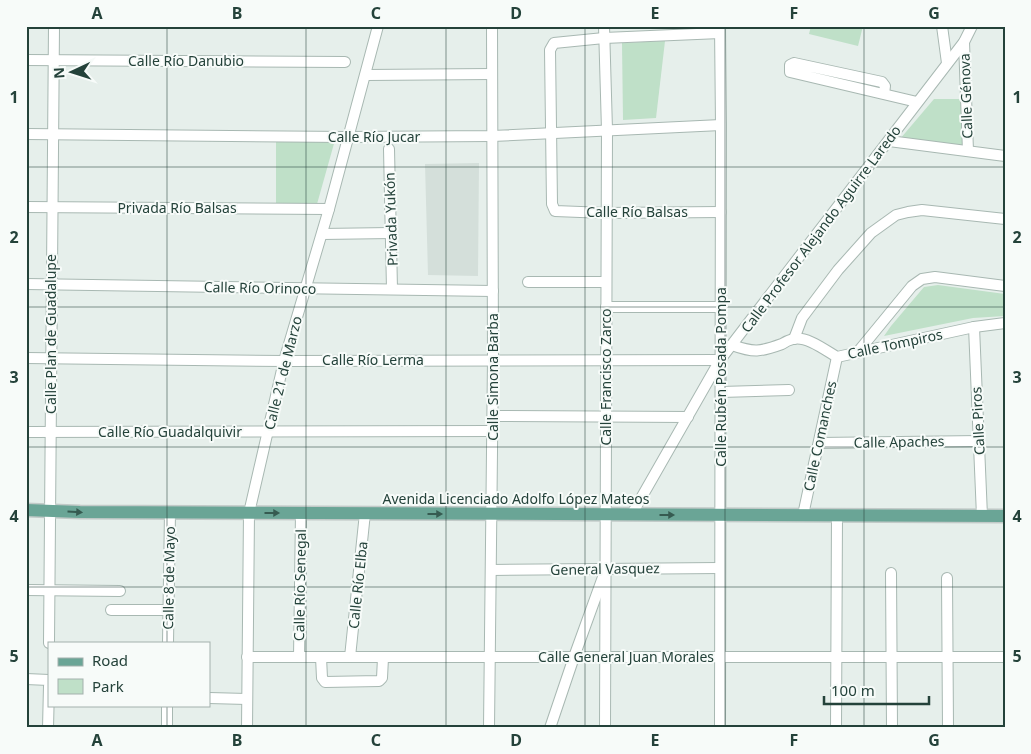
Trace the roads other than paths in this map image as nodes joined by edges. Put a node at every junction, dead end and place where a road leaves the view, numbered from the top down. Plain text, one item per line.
1 (54, 26) edge
2 (378, 26) edge
3 (492, 26) edge
4 (604, 26) edge
5 (942, 26) edge
6 (972, 26) edge
7 (720, 30) edge
8 (604, 38) junction
9 (964, 42) junction
10 (26, 60) edge
11 (54, 60) junction
12 (345, 62) dead end
13 (947, 63) junction
14 (790, 72) dead end
15 (492, 74) junction
16 (366, 75) junction
17 (917, 102) junction
18 (721, 125) junction
19 (606, 130) junction
20 (551, 133) junction
21 (26, 134) edge
22 (53, 135) junction
23 (492, 136) junction
24 (347, 137) junction
25 (889, 141) junction
26 (389, 149) dead end
27 (968, 151) junction
28 (1005, 156) edge
29 (26, 208) edge
30 (52, 208) junction
31 (329, 209) junction
32 (721, 212) junction
33 (606, 213) junction
34 (1005, 219) edge
35 (392, 233) junction
36 (322, 234) junction
37 (528, 282) dead end
38 (606, 282) junction
39 (26, 284) edge
40 (52, 285) junction
41 (1005, 286) edge
42 (306, 288) junction
43 (392, 289) junction
44 (493, 291) junction
45 (721, 307) junction
46 (606, 308) junction
47 (1005, 323) edge
48 (974, 327) junction
49 (794, 339) junction
50 (732, 345) junction
51 (857, 353) junction
52 (837, 357) junction
53 (26, 358) edge
54 (51, 359) junction
55 (493, 359) junction
56 (606, 360) junction
57 (720, 360) junction
58 (284, 361) junction
59 (789, 390) dead end
60 (721, 392) junction
61 (493, 416) junction
62 (606, 416) junction
63 (688, 417) junction
64 (493, 431) junction
65 (26, 432) edge
66 (50, 432) junction
67 (268, 432) junction
68 (980, 441) junction
69 (819, 443) junction
70 (26, 510) edge
71 (50, 510) junction
72 (170, 512) junction
73 (249, 513) junction
74 (301, 513) junction
75 (365, 513) junction
76 (491, 514) junction
77 (606, 514) junction
78 (632, 514) junction
79 (720, 515) junction
80 (803, 515) junction
81 (837, 515) junction
82 (982, 516) junction
83 (1005, 516) edge
84 (720, 568) junction
85 (606, 569) junction
86 (491, 570) junction
87 (891, 573) dead end
88 (947, 578) dead end
89 (26, 590) edge
90 (49, 591) junction
91 (120, 591) dead end
92 (111, 610) dead end
93 (168, 610) junction
94 (49, 642) edge
95 (168, 642) edge
96 (247, 657) junction
97 (299, 657) junction
98 (322, 657) junction
99 (350, 657) junction
100 (489, 657) junction
101 (574, 657) junction
102 (604, 657) junction
103 (721, 657) junction
104 (836, 657) junction
105 (892, 657) junction
106 (948, 657) junction
107 (1005, 657) edge
108 (383, 658) junction
109 (27, 680) edge
110 (48, 680) edge
111 (210, 698) edge
112 (247, 698) junction
113 (49, 706) edge
114 (167, 706) edge
115 (48, 728) edge
116 (167, 728) edge
117 (246, 728) edge
118 (489, 728) edge
119 (550, 728) edge
120 (605, 728) edge
121 (720, 728) edge
122 (836, 728) edge
123 (892, 728) edge
124 (948, 728) edge

1 - 11 street, Calle Plan de Guadalupe
2 - 16 street, Calle 21 de Marzo
3 - 15 street, Calle Simona Barba
4 - 8 street, Calle Francisco Zarco
5 - 13 street
6 - 9 street, Calle Profesor Alejando Aguirre Laredo
7 - 8 street
7 - 18 street, Calle Rubén Posada Pompa
8 - 19 street, Calle Francisco Zarco
8 - 20 street
9 - 13 street, Calle Profesor Alejando Aguirre Laredo
9 - 27 street, Calle Génova
10 - 11 street, Calle Río Danubio
11 - 12 street, Calle Río Danubio
11 - 22 street, Calle Plan de Guadalupe
13 - 17 street, Calle Profesor Alejando Aguirre Laredo
14 - 17 street
15 - 16 street
15 - 23 street, Calle Simona Barba
16 - 24 street, Calle 21 de Marzo
17 - 25 street, Calle Profesor Alejando Aguirre Laredo
18 - 19 street, Calle Río Jucar
18 - 32 street, Calle Rubén Posada Pompa
19 - 20 street, Calle Río Jucar
19 - 33 street, Calle Francisco Zarco
20 - 23 street, Calle Río Jucar
20 - 33 street, Calle Río Balsas
21 - 22 street, Calle Río Jucar
22 - 24 street, Calle Río Jucar
22 - 30 street, Calle Plan de Guadalupe
23 - 24 street, Calle Río Jucar
23 - 44 street, Calle Simona Barba
24 - 31 street, Calle 21 de Marzo
25 - 27 street
25 - 50 street, Calle Profesor Alejando Aguirre Laredo
26 - 35 street, Privada Yukón
27 - 28 street
29 - 30 street, Privada Río Balsas
30 - 31 street, Privada Río Balsas
30 - 40 street, Calle Plan de Guadalupe
31 - 36 street, Calle 21 de Marzo
32 - 33 street, Calle Río Balsas
32 - 45 street, Calle Rubén Posada Pompa
33 - 38 street, Calle Francisco Zarco
34 - 49 street
35 - 36 street
35 - 43 street, Privada Yukón
36 - 42 street, Calle 21 de Marzo
37 - 38 street
38 - 46 street, Calle Francisco Zarco
39 - 40 street, Calle Río Orinoco
40 - 42 street, Calle Río Orinoco
40 - 54 street, Calle Plan de Guadalupe
41 - 51 street
42 - 43 street, Calle Río Orinoco
42 - 58 street, Calle 21 de Marzo
43 - 44 street, Calle Río Orinoco
44 - 55 street, Calle Simona Barba
45 - 46 street
45 - 57 street, Calle Rubén Posada Pompa
46 - 56 street, Calle Francisco Zarco
47 - 48 street, Calle Tompiros
48 - 51 street, Calle Tompiros
48 - 68 street, Calle Piros
49 - 50 street
49 - 52 street, Calle Tompiros
50 - 57 street, Calle Profesor Alejando Aguirre Laredo
51 - 52 street, Calle Tompiros
52 - 69 street, Calle Comanches
53 - 54 street, Calle Río Lerma
54 - 58 street, Calle Río Lerma
54 - 66 street, Calle Plan de Guadalupe
55 - 56 street, Calle Río Lerma
55 - 58 street, Calle Río Lerma
55 - 61 street, Calle Simona Barba
56 - 57 street, Calle Río Lerma
56 - 62 street, Calle Francisco Zarco
57 - 60 street, Calle Rubén Posada Pompa
57 - 63 street, Calle Profesor Alejando Aguirre Laredo
58 - 67 street, Calle 21 de Marzo
59 - 60 street
60 - 79 street, Calle Rubén Posada Pompa
61 - 62 street
61 - 64 street, Calle Simona Barba
62 - 63 street
62 - 77 street, Calle Francisco Zarco
63 - 78 street, Calle Profesor Alejando Aguirre Laredo
64 - 67 street, Calle Río Guadalquivir
64 - 76 street, Calle Simona Barba
65 - 66 street, Calle Río Guadalquivir
66 - 67 street, Calle Río Guadalquivir
66 - 71 street, Calle Plan de Guadalupe
67 - 73 street, Calle 21 de Marzo
68 - 69 street, Calle Apaches
68 - 82 street, Calle Piros
69 - 80 street, Calle Comanches
70 - 71 main road, Avenida Licenciado Adolfo López Mateos
71 -> 72 main road, Avenida Licenciado Adolfo López Mateos
71 - 90 street, Calle Plan de Guadalupe
72 - 73 main road, Avenida Licenciado Adolfo López Mateos
72 - 93 street, Calle 8 de Mayo
73 -> 74 main road, Avenida Licenciado Adolfo López Mateos
73 - 96 street, Calle 21 de Marzo
74 - 75 main road, Avenida Licenciado Adolfo López Mateos
74 - 97 street, Calle Río Senegal
75 -> 76 main road, Avenida Licenciado Adolfo López Mateos
75 - 99 street, Calle Río Elba
76 - 77 main road, Avenida Licenciado Adolfo López Mateos
76 - 86 street, Calle Simona Barba
77 - 78 main road, Avenida Licenciado Adolfo López Mateos
77 - 85 street, Calle Francisco Zarco
78 -> 79 main road, Avenida Licenciado Adolfo López Mateos
79 - 80 main road, Avenida Licenciado Adolfo López Mateos
79 - 84 street, Calle Rubén Posada Pompa
80 - 81 main road, Avenida Licenciado Adolfo López Mateos
81 - 82 main road, Avenida Licenciado Adolfo López Mateos
81 - 104 street
82 - 83 main road, Avenida Licenciado Adolfo López Mateos
84 - 85 street, General Vasquez
84 - 103 street, Calle Rubén Posada Pompa
85 - 86 street, General Vasquez
85 - 101 street
85 - 102 street, Calle Francisco Zarco
86 - 100 street, Calle Simona Barba
87 - 105 street
88 - 106 street
89 - 90 street
90 - 91 street
90 - 94 street, Calle Plan de Guadalupe
92 - 93 street
93 - 95 street, Calle 8 de Mayo
96 - 97 street, Calle General Juan Morales
96 - 112 street, Calle 21 de Marzo
97 - 98 street, Calle General Juan Morales
98 - 99 street, Calle General Juan Morales
98 - 108 street
99 - 108 street, Calle General Juan Morales
100 - 101 street, Calle General Juan Morales
100 - 108 street, Calle General Juan Morales
100 - 118 street, Calle Simona Barba
101 - 102 street, Calle General Juan Morales
101 - 119 street
102 - 103 street, Calle General Juan Morales
102 - 120 street, Calle Francisco Zarco
103 - 104 street, Calle General Juan Morales
103 - 121 street, Calle Rubén Posada Pompa
104 - 105 street, Calle General Juan Morales
104 - 122 street
105 - 106 street, Calle General Juan Morales
105 - 123 street
106 - 107 street, Calle General Juan Morales
106 - 124 street
109 - 110 street
111 - 112 street
112 - 117 street, Calle 21 de Marzo
113 - 115 street
114 - 116 street

